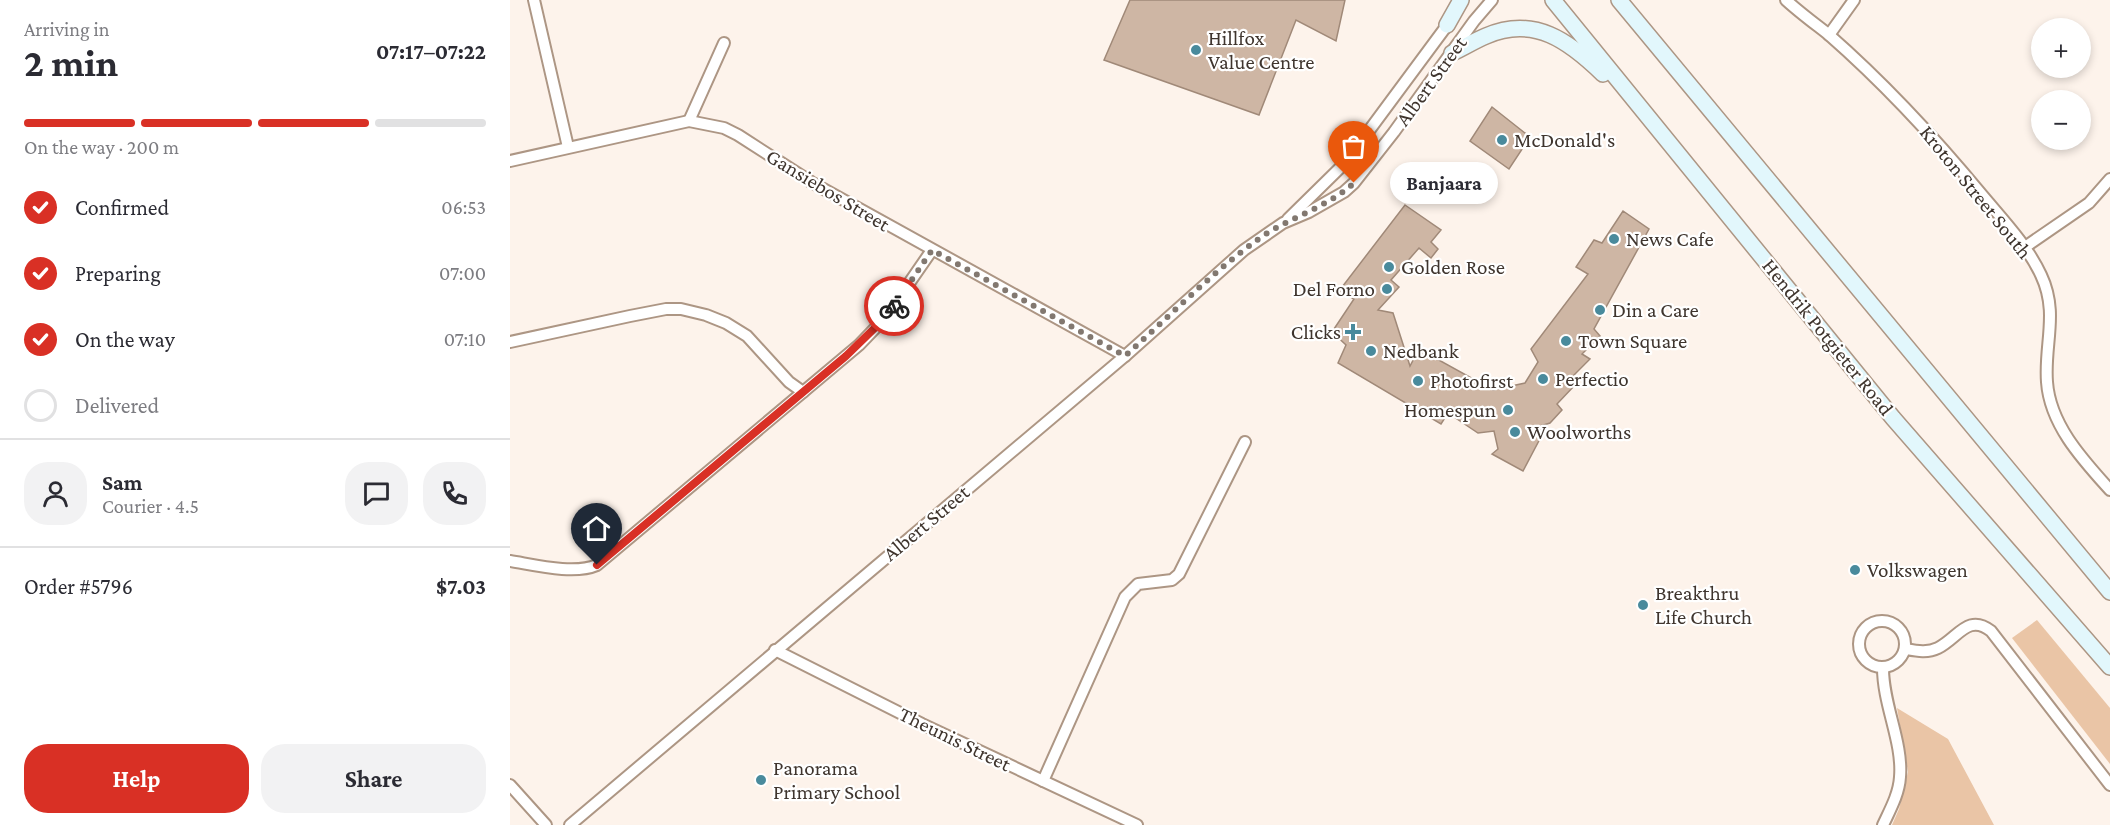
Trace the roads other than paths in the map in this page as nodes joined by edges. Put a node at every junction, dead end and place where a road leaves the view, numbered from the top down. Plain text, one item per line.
1 (534, 0) edge
2 (1461, 0) edge
3 (1467, 0) edge
4 (1492, 0) edge
5 (1553, 0) edge
6 (1619, 0) edge
7 (1786, 0) edge
8 (1854, 0) edge
9 (1447, 25) junction
10 (1829, 35) junction
11 (724, 43) dead end
12 (1452, 53) junction
13 (689, 121) junction
14 (1656, 127) junction
15 (568, 147) junction
16 (510, 161) edge
17 (2110, 179) edge
18 (1283, 223) junction
19 (2025, 247) junction
20 (932, 250) junction
21 (510, 342) edge
22 (1125, 356) junction
23 (803, 392) junction
24 (1245, 442) dead end
25 (2110, 490) edge
26 (510, 561) edge
27 (2110, 592) edge
28 (1905, 649) junction
29 (775, 650) junction
30 (2110, 667) edge
31 (1883, 668) junction
32 (1043, 781) junction
33 (510, 785) edge
34 (2110, 785) edge
35 (546, 825) edge
36 (570, 825) edge
37 (1137, 825) edge
38 (1883, 825) edge

1 - 15 street
2 - 9 main road
3 - 9 street, Albert Street
4 - 12 street, Albert Street
5 - 14 main road, Hendrik Potgieter Road
6 - 27 main road
7 - 10 street, Kroton Street South
8 - 10 street
9 - 18 street, Albert Street
10 - 19 street, Kroton Street South
11 - 13 street
12 - 14 main road
12 - 18 street, Albert Street
13 - 15 street, Gansiebos Street
13 - 20 street, Gansiebos Street
14 - 30 main road, Hendrik Potgieter Road
15 - 16 street, Gansiebos Street
17 - 19 street
18 - 22 street, Albert Street
19 - 25 street, Kroton Street South
20 - 22 street, Gansiebos Street
20 - 23 street
21 - 23 street
22 - 29 street, Albert Street
23 - 26 street
24 - 32 street
28 - 31 street
28 - 31 street
28 - 34 street
29 - 32 street, Theunis Street
29 - 36 street, Albert Street
31 - 38 street
32 - 37 street, Theunis Street
33 - 35 street

